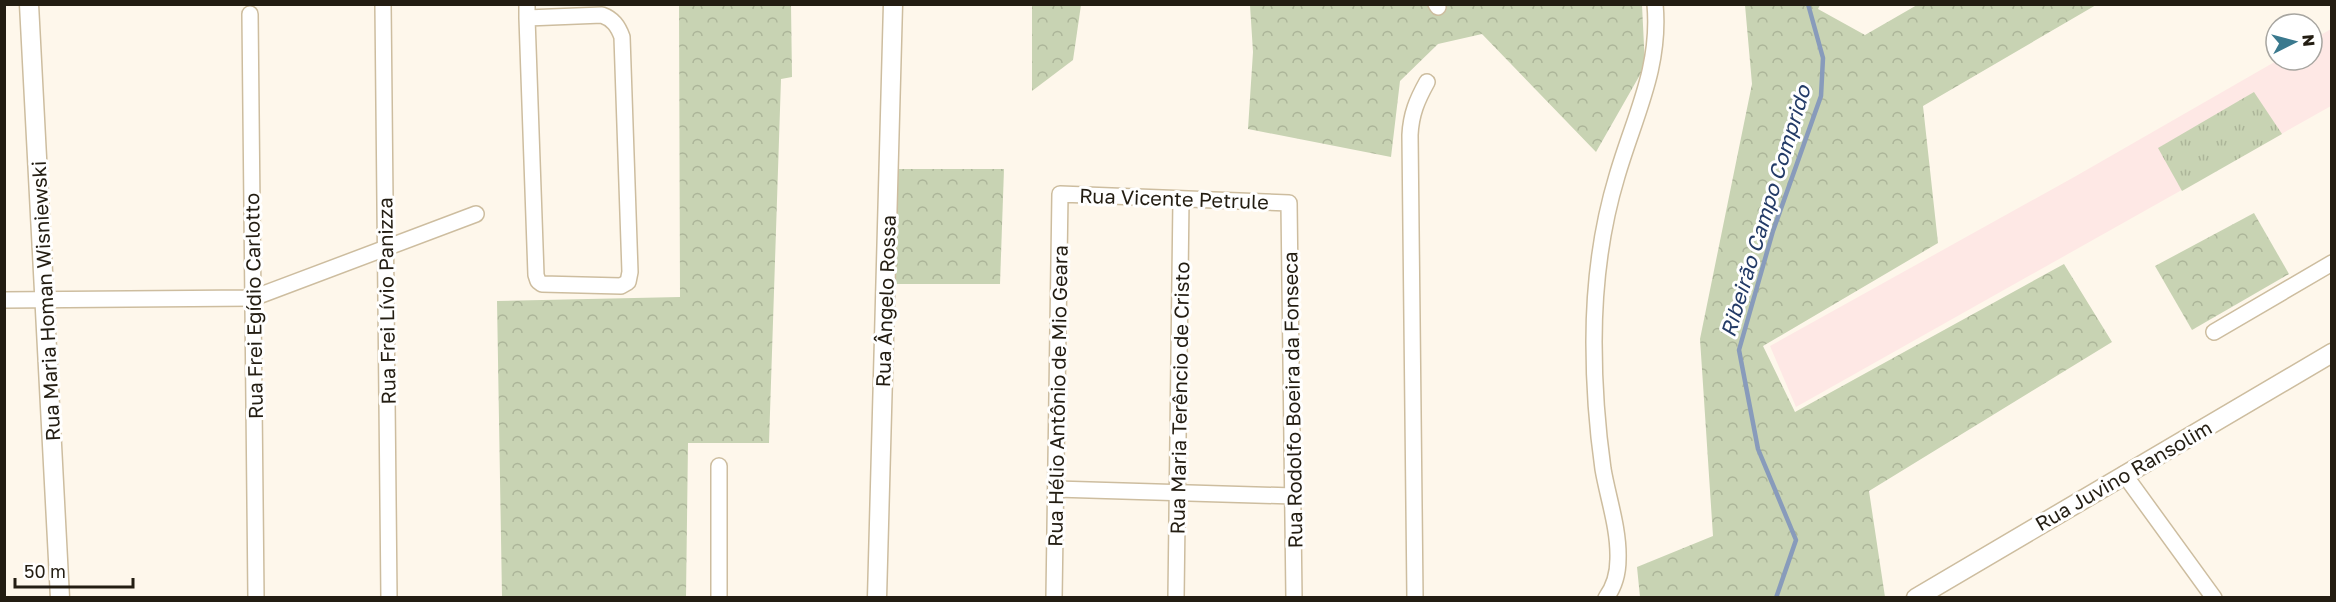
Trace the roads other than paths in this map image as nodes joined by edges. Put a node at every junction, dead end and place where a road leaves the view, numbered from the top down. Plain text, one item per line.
1 (29, 4) edge
2 (382, 4) edge
3 (893, 4) edge
4 (1655, 4) edge
5 (527, 11) edge
6 (250, 14) dead end
7 (1427, 82) dead end
8 (1060, 194) joint
9 (1181, 199) junction
10 (1289, 203) joint
11 (476, 214) dead end
12 (385, 248) junction
13 (2331, 263) edge
14 (253, 298) junction
15 (44, 299) junction
16 (4, 300) edge
17 (2214, 332) dead end
18 (2331, 353) edge
19 (719, 466) dead end
20 (2124, 474) junction
21 (1056, 489) junction
22 (1178, 492) junction
23 (1293, 496) junction
24 (60, 597) edge
25 (256, 597) edge
26 (389, 597) edge
27 (719, 597) edge
28 (877, 597) edge
29 (1054, 597) edge
30 (1176, 597) edge
31 (1294, 597) edge
32 (1415, 597) edge
33 (1606, 597) edge
34 (1916, 597) edge
35 (2214, 597) edge

1 - 15 street, Rua Maria Homan Wisniewski
2 - 12 street, Rua Frei Lívio Panizza
3 - 28 street, Rua Ângelo Rossa
4 - 33 street
5 - 5 street
6 - 14 street, Rua Frei Egídio Carlotto
7 - 32 street
8 - 9 street, Rua Vicente Petrule
8 - 21 street, Rua Hélio Antônio de Mio Geara
9 - 10 street, Rua Vicente Petrule
9 - 22 street, Rua Maria Terêncio de Cristo
10 - 23 street, Rua Rodolfo Boeira da Fonseca
11 - 12 street
12 - 14 street
12 - 26 street, Rua Frei Lívio Panizza
13 - 17 street
14 - 15 street
14 - 25 street, Rua Frei Egídio Carlotto
15 - 16 street
15 - 24 street, Rua Maria Homan Wisniewski
18 - 20 street, Rua Juvino Ransolim
19 - 27 street
20 - 34 street, Rua Juvino Ransolim
20 - 35 street
21 - 22 street
21 - 29 street, Rua Hélio Antônio de Mio Geara
22 - 23 street
22 - 30 street, Rua Maria Terêncio de Cristo
23 - 31 street, Rua Rodolfo Boeira da Fonseca

